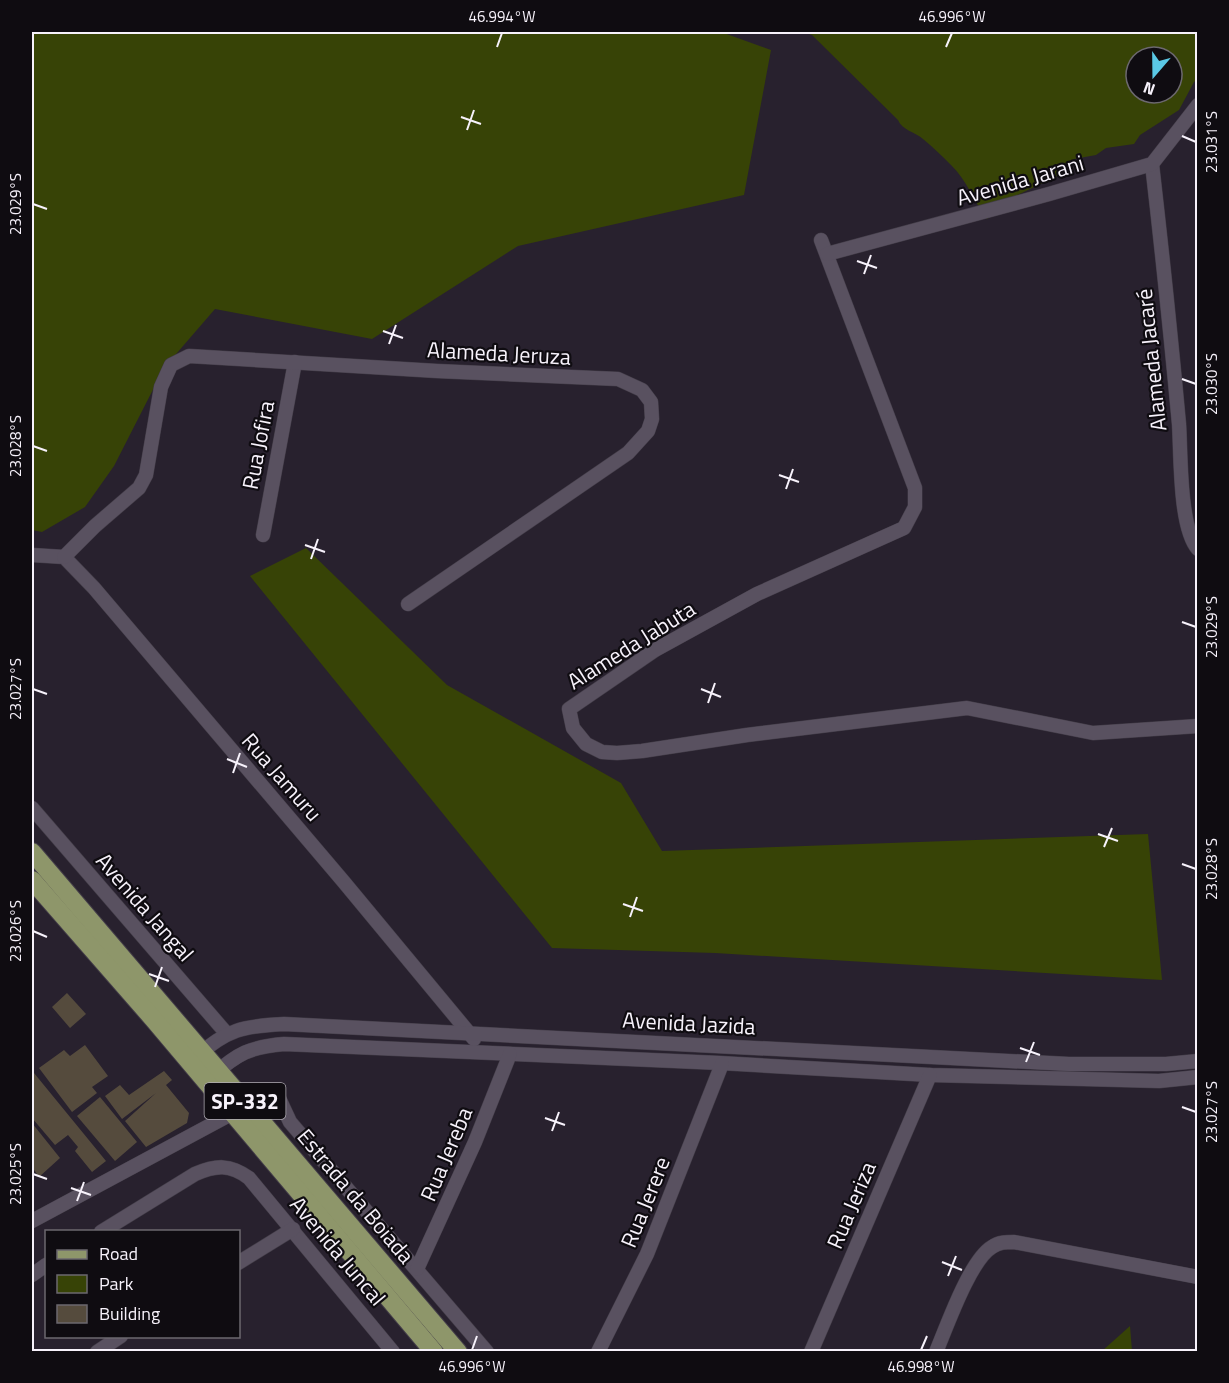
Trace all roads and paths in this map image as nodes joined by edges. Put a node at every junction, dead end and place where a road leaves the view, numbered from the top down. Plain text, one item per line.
1 (1197, 105) edge
2 (1152, 164) junction
3 (821, 240) dead end
4 (827, 254) junction
5 (295, 362) junction
6 (263, 535) dead end
7 (1196, 545) edge
8 (32, 555) edge
9 (64, 557) junction
10 (408, 604) dead end
11 (1197, 726) edge
12 (32, 808) edge
13 (32, 852) edge
14 (32, 880) edge
15 (227, 1034) junction
16 (470, 1035) junction
17 (724, 1045) junction
18 (483, 1054) junction
19 (510, 1054) junction
20 (196, 1056) junction
21 (933, 1056) junction
22 (1197, 1061) edge
23 (723, 1064) junction
24 (930, 1075) junction
25 (213, 1076) junction
26 (1197, 1077) edge
27 (277, 1094) dead end
28 (233, 1113) junction
29 (32, 1221) edge
30 (293, 1229) junction
31 (104, 1230) edge
32 (240, 1262) edge
33 (45, 1266) edge
34 (417, 1269) junction
35 (32, 1275) edge
36 (1197, 1277) edge
37 (118, 1338) edge
38 (97, 1352) edge
39 (393, 1352) edge
40 (434, 1352) edge
41 (458, 1352) edge
42 (487, 1352) edge
43 (598, 1352) edge
44 (811, 1352) edge
45 (936, 1352) edge

1 - 2 street
2 - 4 street, Avenida Jarani
2 - 7 street, Alameda Jacaré
3 - 4 street, Alameda Jabuta
4 - 11 street, Alameda Jabuta
5 - 6 street, Rua Jofira
5 - 9 street, Alameda Jeruza
5 - 10 street, Alameda Jeruza
8 - 9 street
9 - 16 street, Rua Jamuru
12 - 15 street, Avenida Jangal
13 - 20 main road, Estrada da Boiada / SP-332
14 - 20 main road, Estrada da Boiada / SP-332
15 - 16 street, Avenida Jazida
15 - 20 street, Avenida Jazida
16 - 17 street, Avenida Jazida
16 - 18 street, Rua Jamuru
17 - 21 street, Avenida Jazida
17 - 23 street, Rua Jerere
18 - 19 street, Avenida Jazida
18 - 25 street, Avenida Jazida
19 - 23 street, Avenida Jazida
19 - 34 street, Rua Jereba
20 - 25 main road, Estrada da Boiada / SP-332
21 - 22 street, Avenida Jazida
21 - 24 street, Rua Jeriza
23 - 24 street, Avenida Jazida
23 - 43 street, Rua Jerere
24 - 26 street, Avenida Jazida
24 - 44 street, Rua Jeriza
25 - 28 main road, Estrada da Boiada / SP-332
25 - 41 main road, Estrada da Boiada / SP-332
27 - 34 street
28 - 29 street
28 - 40 main road, Estrada da Boiada / SP-332
30 - 31 street, Avenida Juncal
30 - 32 street
30 - 39 street, Avenida Juncal
33 - 35 street
34 - 42 street
36 - 45 street
37 - 38 street

